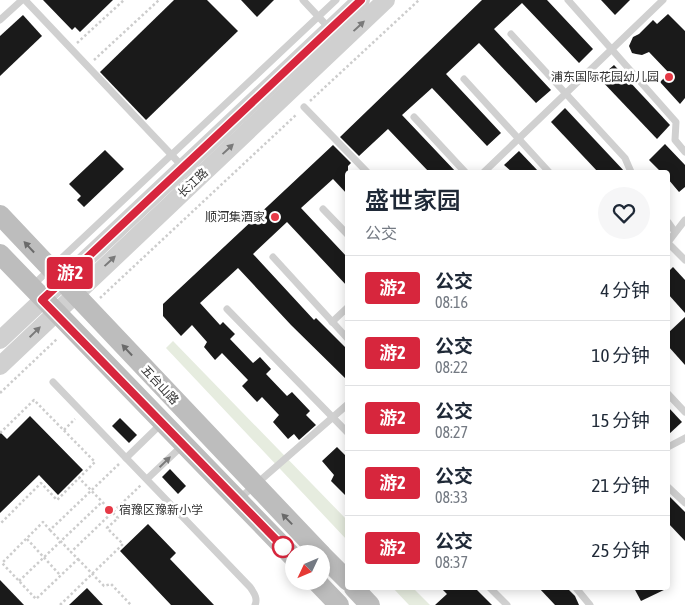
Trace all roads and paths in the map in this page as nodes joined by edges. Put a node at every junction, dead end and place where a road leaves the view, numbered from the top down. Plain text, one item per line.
1 (23, 0) edge
2 (124, 0) edge
3 (159, 0) edge
4 (303, 0) edge
5 (336, 0) edge
6 (361, 0) edge
7 (386, 0) edge
8 (419, 0) edge
9 (568, 0) edge
10 (663, 0) edge
11 (0, 20) edge
12 (330, 29) junction
13 (511, 34) dead end
14 (71, 49) junction
15 (612, 50) junction
16 (88, 66) junction
17 (464, 79) dead end
18 (566, 94) junction
19 (304, 107) junction
20 (414, 117) dead end
21 (519, 139) junction
22 (685, 152) edge
23 (177, 161) junction
24 (365, 170) edge
25 (463, 170) edge
26 (486, 170) edge
27 (547, 170) edge
28 (631, 170) edge
29 (323, 210) dead end
30 (0, 215) edge
31 (685, 220) edge
32 (670, 224) edge
33 (345, 232) edge
34 (676, 232) junction
35 (670, 240) edge
36 (670, 244) edge
37 (0, 254) edge
38 (273, 257) dead end
39 (685, 260) edge
40 (69, 288) junction
41 (49, 307) junction
42 (227, 309) dead end
43 (345, 310) edge
44 (332, 322) junction
45 (345, 336) edge
46 (0, 340) edge
47 (0, 366) edge
48 (53, 382) dead end
49 (0, 393) edge
50 (670, 396) edge
51 (345, 406) edge
52 (82, 412) junction
53 (685, 412) edge
54 (332, 417) junction
55 (162, 422) junction
56 (64, 430) junction
57 (345, 430) edge
58 (0, 433) edge
59 (685, 438) edge
60 (183, 444) junction
61 (670, 446) edge
62 (126, 458) junction
63 (79, 478) junction
64 (147, 480) junction
65 (254, 484) junction
66 (670, 489) edge
67 (91, 490) junction
68 (237, 500) junction
69 (102, 502) junction
70 (685, 503) edge
71 (112, 512) junction
72 (0, 524) edge
73 (50, 530) junction
74 (26, 540) junction
75 (61, 541) junction
76 (312, 545) edge
77 (285, 549) edge
78 (71, 552) junction
79 (44, 558) junction
80 (78, 559) junction
81 (1, 562) edge
82 (330, 563) edge
83 (92, 574) junction
84 (60, 575) junction
85 (345, 578) edge
86 (19, 581) junction
87 (325, 590) edge
88 (356, 590) edge
89 (492, 590) edge
90 (578, 590) edge
91 (60, 605) edge
92 (131, 605) edge
93 (255, 605) edge
94 (339, 605) edge
95 (370, 605) edge
96 (506, 605) edge
97 (590, 605) edge

1 - 11 lane
1 - 14 lane
2 - 14 path
3 - 16 path
4 - 12 lane
5 - 12 lane
6 - 12 street, 长江路
12 -> 7 street, 长江路
8 - 19 path
9 - 15 lane
10 - 15 lane
12 - 23 street, 长江路
40 -> 12 street, 长江路
13 - 18 lane
14 - 16 lane
15 - 18 lane
15 - 22 lane
16 - 23 lane
17 - 21 lane
18 - 21 lane
18 - 28 lane
19 - 24 lane
19 - 40 path
20 - 25 lane
21 - 26 lane
21 - 27 lane
23 - 40 street, 长江路
29 - 33 lane
40 -> 30 main road, 五台山路
31 - 34 lane
32 - 34 lane
34 - 35 lane
36 - 39 lane
37 - 41 main road, 五台山路
38 - 44 lane
40 - 41 street, 长江路
65 -> 40 main road, 五台山路
41 - 46 street, 长江路
47 -> 41 street, 长江路
41 - 49 path
41 - 55 main road, 五台山路
42 - 54 lane
43 - 44 lane
44 - 45 lane
48 - 52 lane
50 - 53 lane
51 - 54 lane
52 - 56 path
52 - 62 lane
54 - 57 lane
54 - 65 lane
55 - 60 main road, 五台山路
55 - 62 lane
56 - 58 path
56 - 63 path
59 - 61 lane
64 -> 60 lane
60 - 68 main road, 五台山路
62 - 64 lane
62 - 67 path
63 - 67 path
63 - 72 path
64 - 71 path
64 - 93 lane
65 - 68 lane
76 -> 65 main road, 五台山路
66 - 70 lane
67 - 69 path
67 - 73 path
68 - 77 main road, 五台山路
69 - 71 path
69 - 75 path
71 - 78 path
71 - 83 path
73 - 74 path
73 - 75 path
74 - 79 path
74 - 81 path
75 - 78 path
75 - 79 path
78 - 80 path
79 - 84 path
79 - 86 path
80 - 83 path
80 - 84 path
81 - 86 path
82 - 85 main road, 五台山路
83 - 91 path
83 - 92 path
84 - 86 path
87 - 94 main road
88 - 95 main road
89 - 96 lane
90 - 97 lane

